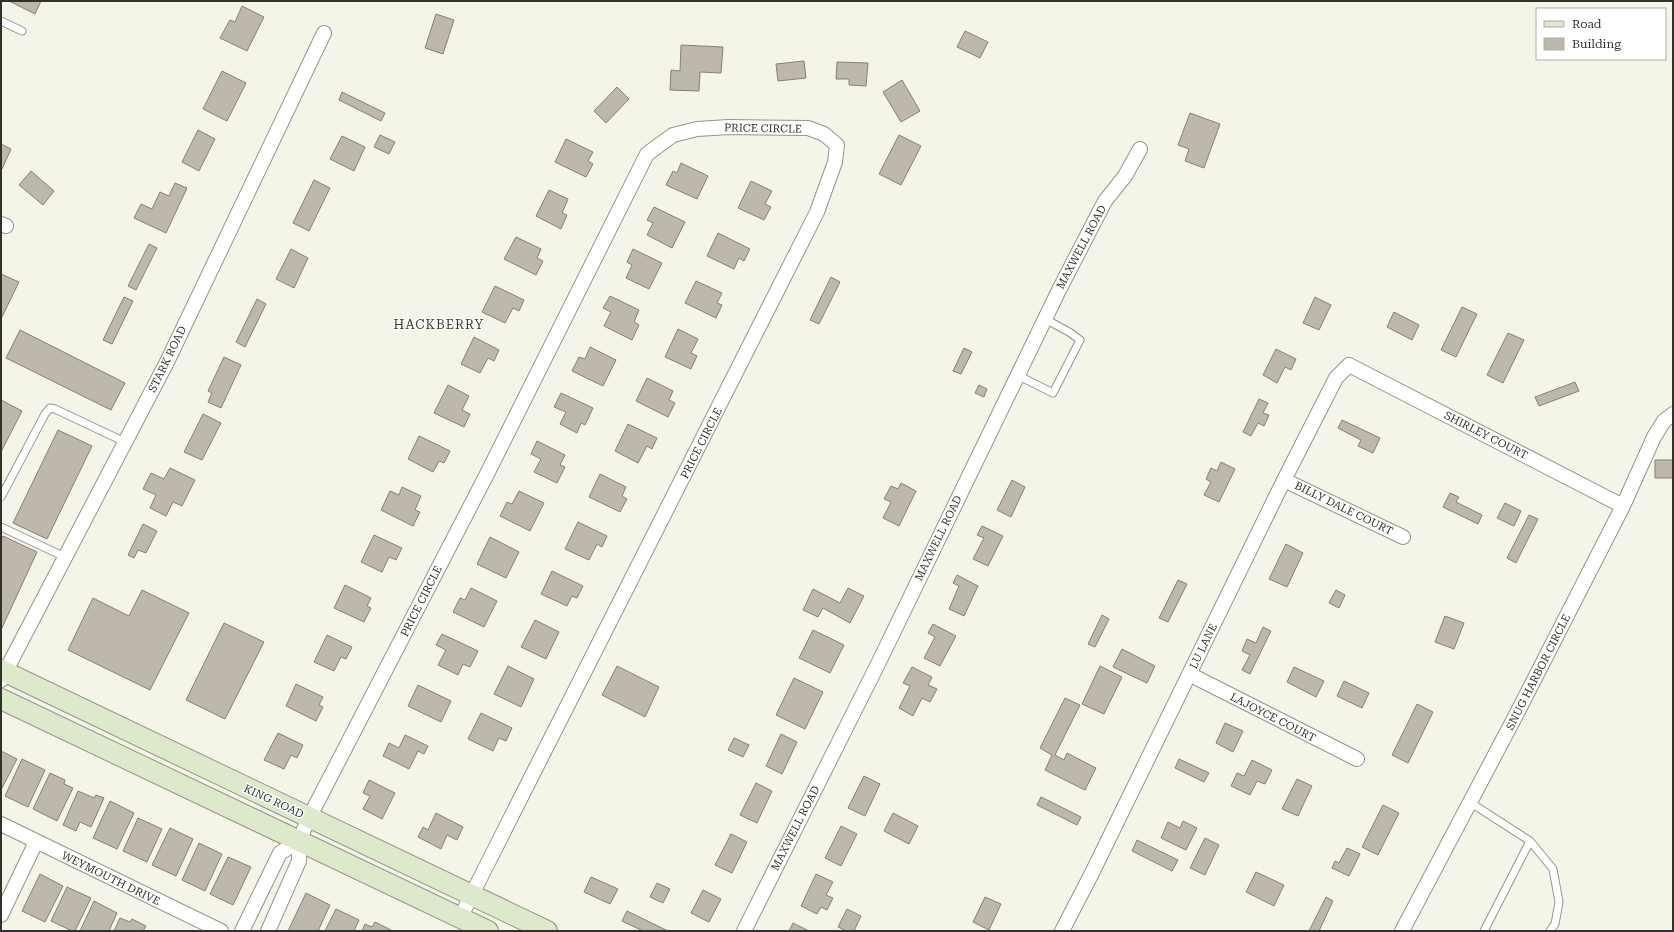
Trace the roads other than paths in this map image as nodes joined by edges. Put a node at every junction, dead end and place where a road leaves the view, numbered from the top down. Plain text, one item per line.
1 (1, 21) edge
2 (22, 31) dead end
3 (324, 33) dead end
4 (1140, 149) dead end
5 (1045, 319) junction
6 (1349, 365) joint
7 (1017, 375) junction
8 (1673, 414) edge
9 (125, 442) junction
10 (1284, 480) junction
11 (1, 497) edge
12 (1623, 506) junction
13 (1, 527) edge
14 (1403, 537) dead end
15 (65, 558) junction
16 (2, 674) edge
17 (1189, 674) junction
18 (1, 699) edge
19 (1357, 759) dead end
20 (217, 774) junction
21 (204, 796) junction
22 (1471, 803) junction
23 (309, 818) junction
24 (1, 824) edge
25 (1530, 840) junction
26 (299, 841) junction
27 (36, 842) junction
28 (470, 895) junction
29 (1, 915) edge
30 (460, 918) junction
31 (221, 931) edge
32 (242, 931) edge
33 (268, 931) edge
34 (488, 931) edge
35 (547, 931) edge
36 (744, 931) edge
37 (1062, 931) edge
38 (1402, 931) edge
39 (1484, 931) edge
40 (1550, 931) edge

1 - 2 lane
3 - 9 street, STARK ROAD
4 - 5 street, MAXWELL ROAD
5 - 7 street, MAXWELL ROAD
5 - 7 lane
6 - 10 street, LU LANE
6 - 12 street, SHIRLEY COURT
7 - 36 street, MAXWELL ROAD
8 - 12 street, SNUG HARBOR CIRCLE
9 - 11 lane
9 - 15 street, STARK ROAD
10 - 14 street, BILLY DALE COURT
10 - 17 street, LU LANE
12 - 22 street, SNUG HARBOR CIRCLE
13 - 15 lane
15 - 16 street, STARK ROAD
16 - 20 street, KING ROAD
17 - 19 street, LAJOYCE COURT
17 - 37 street, LU LANE
18 - 21 street
20 - 21 street
20 - 23 street, KING ROAD
21 - 26 street
22 - 25 lane
22 - 38 street, SNUG HARBOR CIRCLE
23 - 26 street
23 - 28 street, KING ROAD
23 - 28 street, PRICE CIRCLE
24 - 27 street, WEYMOUTH DRIVE
25 - 39 lane
25 - 40 lane
26 - 30 street
26 - 32 street
26 - 33 street
27 - 29 street
27 - 31 street, WEYMOUTH DRIVE
28 - 30 street, PRICE CIRCLE
28 - 35 street, KING ROAD
30 - 34 street

